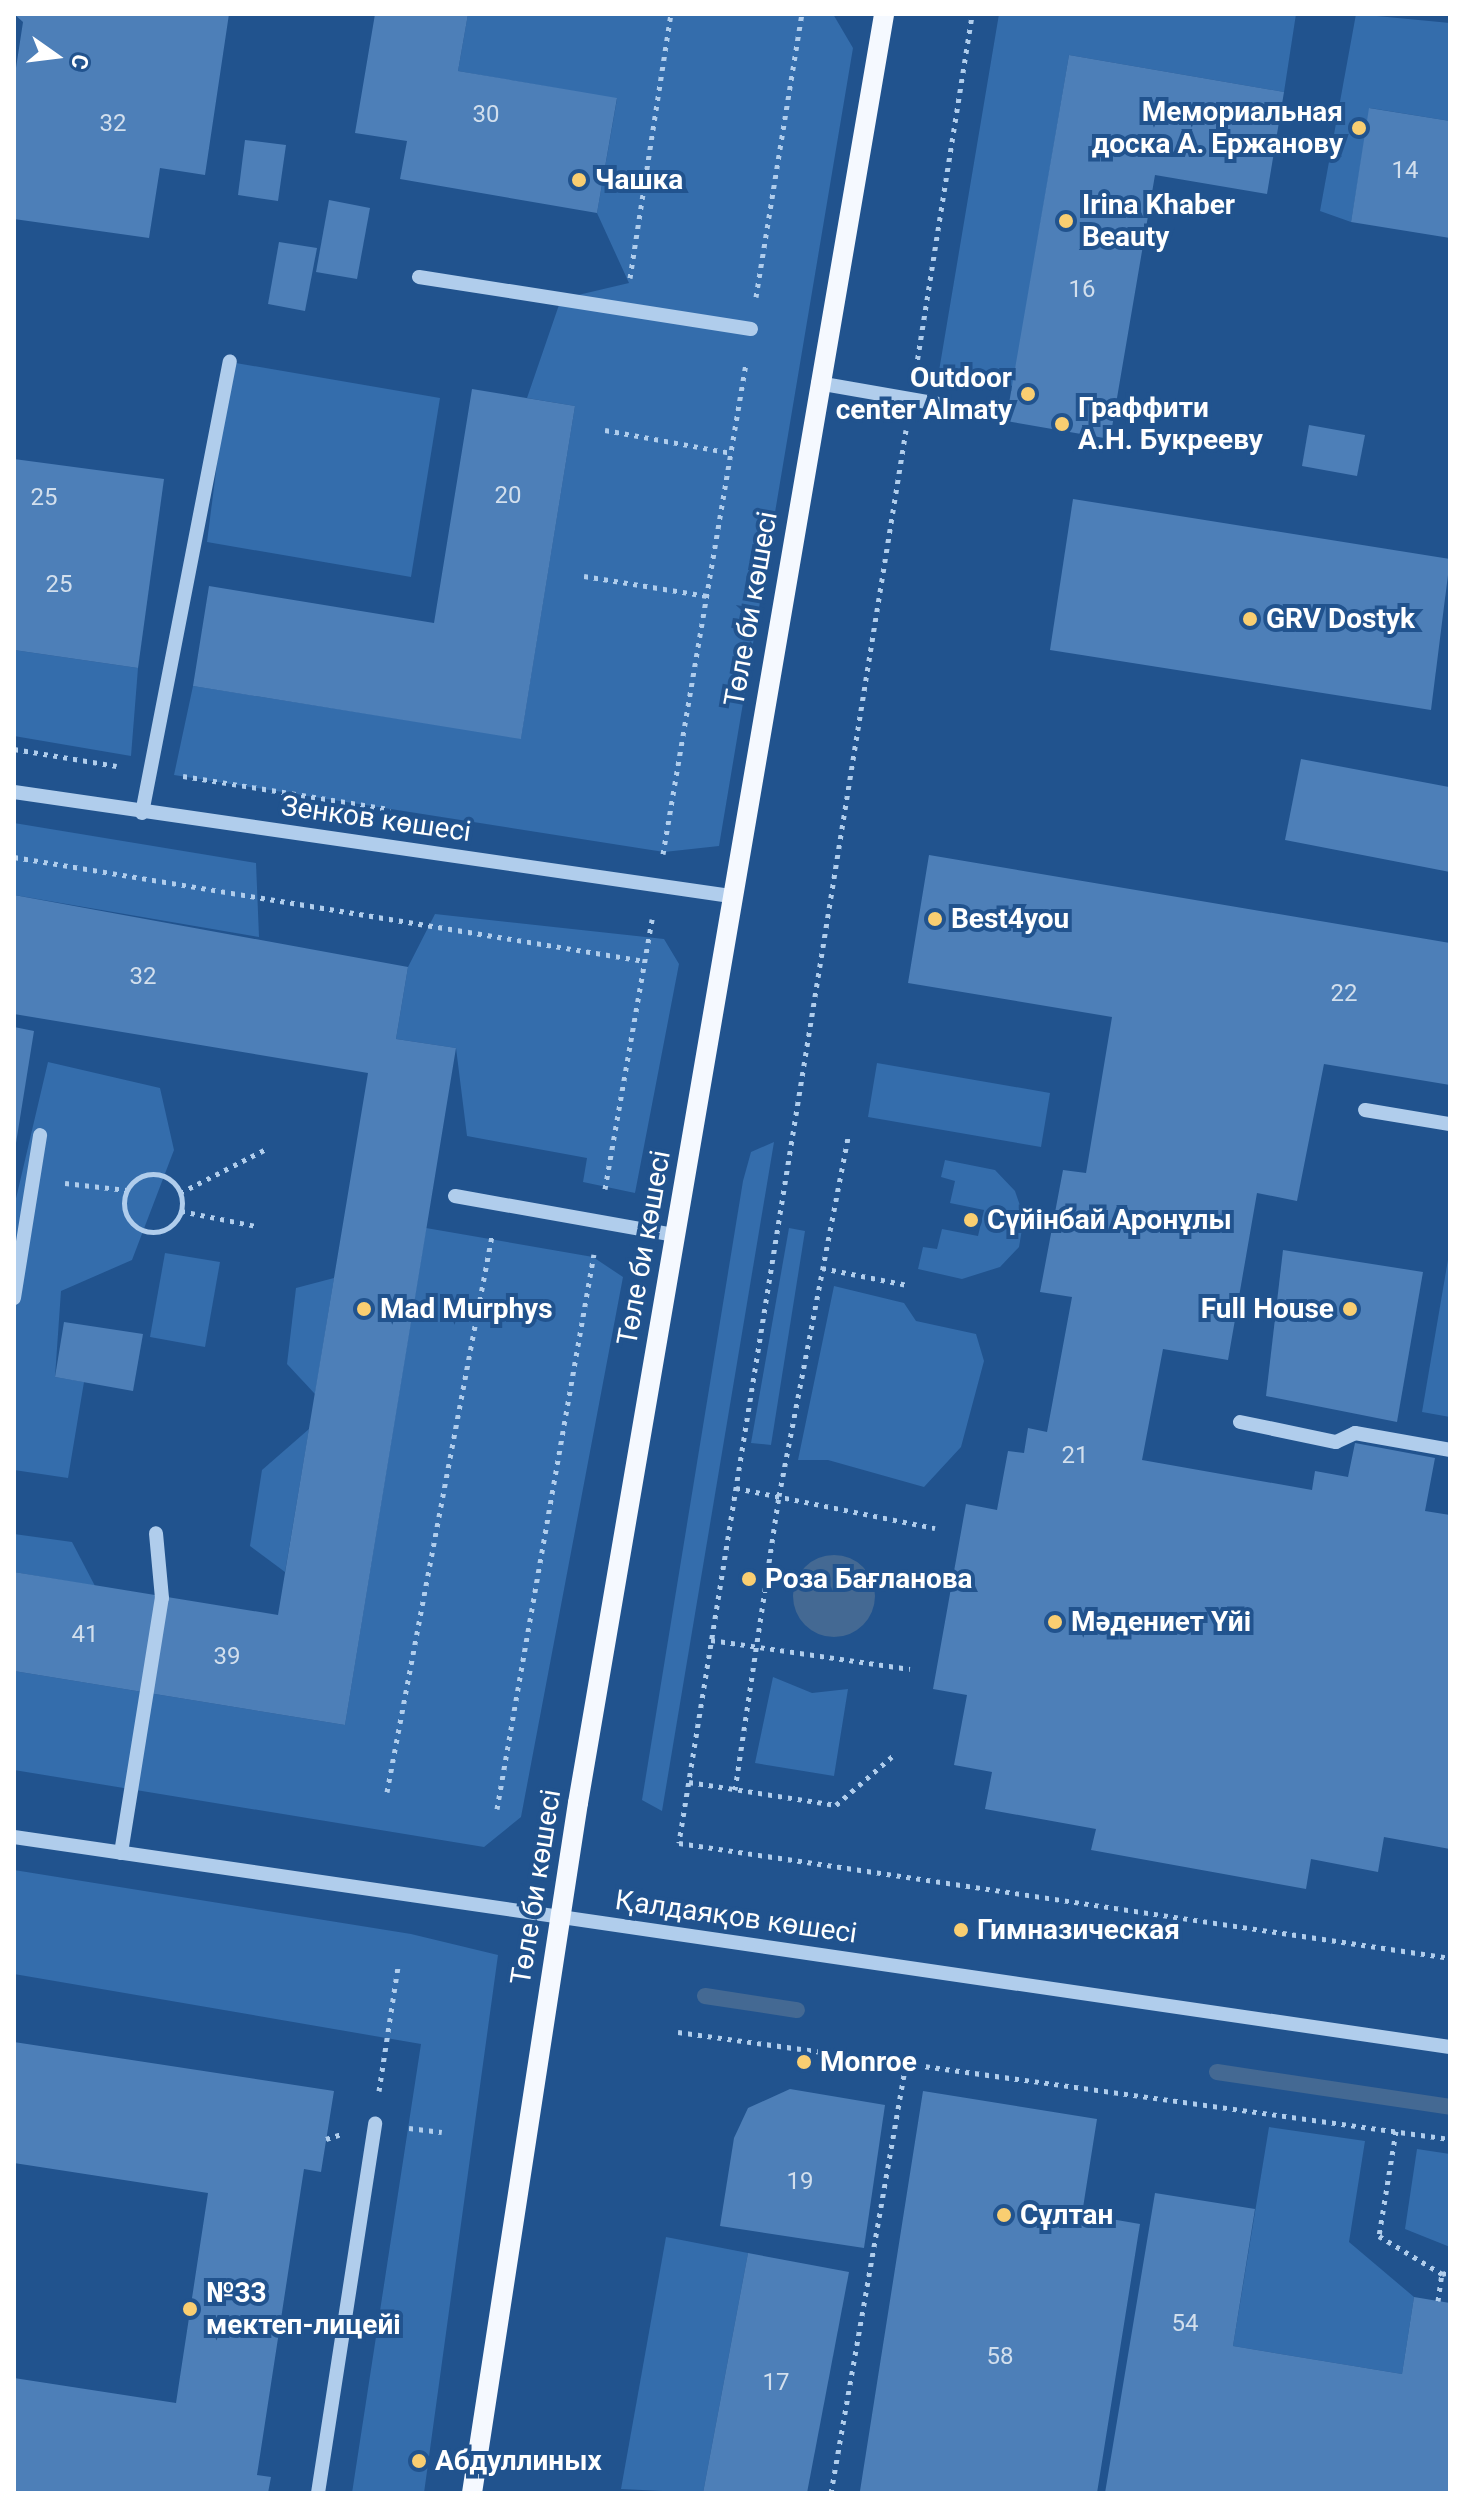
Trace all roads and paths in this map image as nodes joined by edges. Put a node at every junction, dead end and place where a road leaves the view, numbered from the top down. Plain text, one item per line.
1 (671, 14) edge
2 (802, 14) edge
3 (884, 14) edge
4 (972, 14) edge
5 (419, 277) dead end
6 (626, 309) junction
7 (751, 329) junction
8 (230, 362) dead end
9 (818, 383) junction
10 (911, 400) junction
11 (944, 405) dead end
12 (605, 430) dead end
13 (731, 453) junction
14 (584, 576) dead end
15 (707, 596) junction
16 (14, 749) edge
17 (149, 771) junction
18 (14, 792) edge
19 (395, 810) dead end
20 (142, 813) junction
21 (648, 850) dead end
22 (664, 852) junction
23 (14, 857) edge
24 (658, 886) junction
25 (730, 896) junction
26 (644, 961) junction
27 (1365, 1110) dead end
28 (1450, 1124) edge
29 (40, 1135) dead end
30 (848, 1138) dead end
31 (268, 1148) dead end
32 (35, 1179) junction
33 (127, 1190) junction
34 (180, 1193) junction
35 (455, 1196) dead end
36 (499, 1203) junction
37 (181, 1211) junction
38 (600, 1220) junction
39 (256, 1226) dead end
40 (674, 1235) junction
41 (822, 1268) junction
42 (907, 1285) dead end
43 (14, 1298) edge
44 (1240, 1422) dead end
45 (1450, 1450) edge
46 (736, 1488) junction
47 (779, 1496) junction
48 (935, 1528) dead end
49 (156, 1533) dead end
50 (711, 1640) junction
51 (757, 1647) junction
52 (910, 1669) dead end
53 (894, 1755) dead end
54 (689, 1782) junction
55 (735, 1790) junction
56 (387, 1792) dead end
57 (497, 1809) dead end
58 (14, 1837) edge
59 (121, 1853) junction
60 (559, 1918) junction
61 (1450, 1958) edge
62 (398, 1967) dead end
63 (678, 2032) dead end
64 (1450, 2047) edge
65 (906, 2064) junction
66 (375, 2123) joint
67 (1396, 2131) junction
68 (1450, 2139) edge
69 (1450, 2272) edge
70 (1442, 2274) junction
71 (1438, 2301) dead end
72 (318, 2493) edge
73 (472, 2493) edge
74 (831, 2493) edge

1 - 6 path
2 - 7 path
3 - 9 main road, Төле би көшесі
4 - 10 path
5 - 6 street
6 - 7 street
7 - 13 path
8 - 17 street
9 - 10 street
9 - 25 main road, Төле би көшесі
10 - 11 street
10 - 46 path
12 - 13 path
13 - 15 path
14 - 15 path
15 - 22 path
16 - 17 path
17 - 19 path
17 - 20 street
18 - 20 street, Зенков көшесі
20 - 24 street, Зенков көшесі
21 - 22 path
22 - 24 path
23 - 26 path
24 - 25 street, Зенков көшесі
24 - 26 path
25 - 40 main road, Төле би көшесі
26 - 38 path
27 - 28 street
29 - 32 street
30 - 41 path
31 - 34 path
32 - 33 path
32 - 43 street
33 - 34 path
33 - 37 path
34 - 37 path
35 - 36 street
36 - 38 street
36 - 56 path
37 - 39 path
38 - 40 street
38 - 57 path
40 - 60 main road, Төле би көшесі
41 - 42 path
41 - 47 path
44 - 45 street
46 - 47 path
46 - 50 path
47 - 48 path
47 - 51 path
49 - 59 street
50 - 51 path
50 - 54 path
51 - 52 path
51 - 55 path
53 - 55 path
54 - 55 path
54 - 61 path
58 - 59 street, Қалдаяқов көшесі
59 - 60 street, Қалдаяқов көшесі
60 - 64 street, Қалдаяқов көшесі
60 - 73 main road, Төле би көшесі
62 - 66 path
63 - 65 path
65 - 67 path
65 - 74 path
66 - 72 street
67 - 68 path
67 - 70 path
69 - 70 path
70 - 71 path

